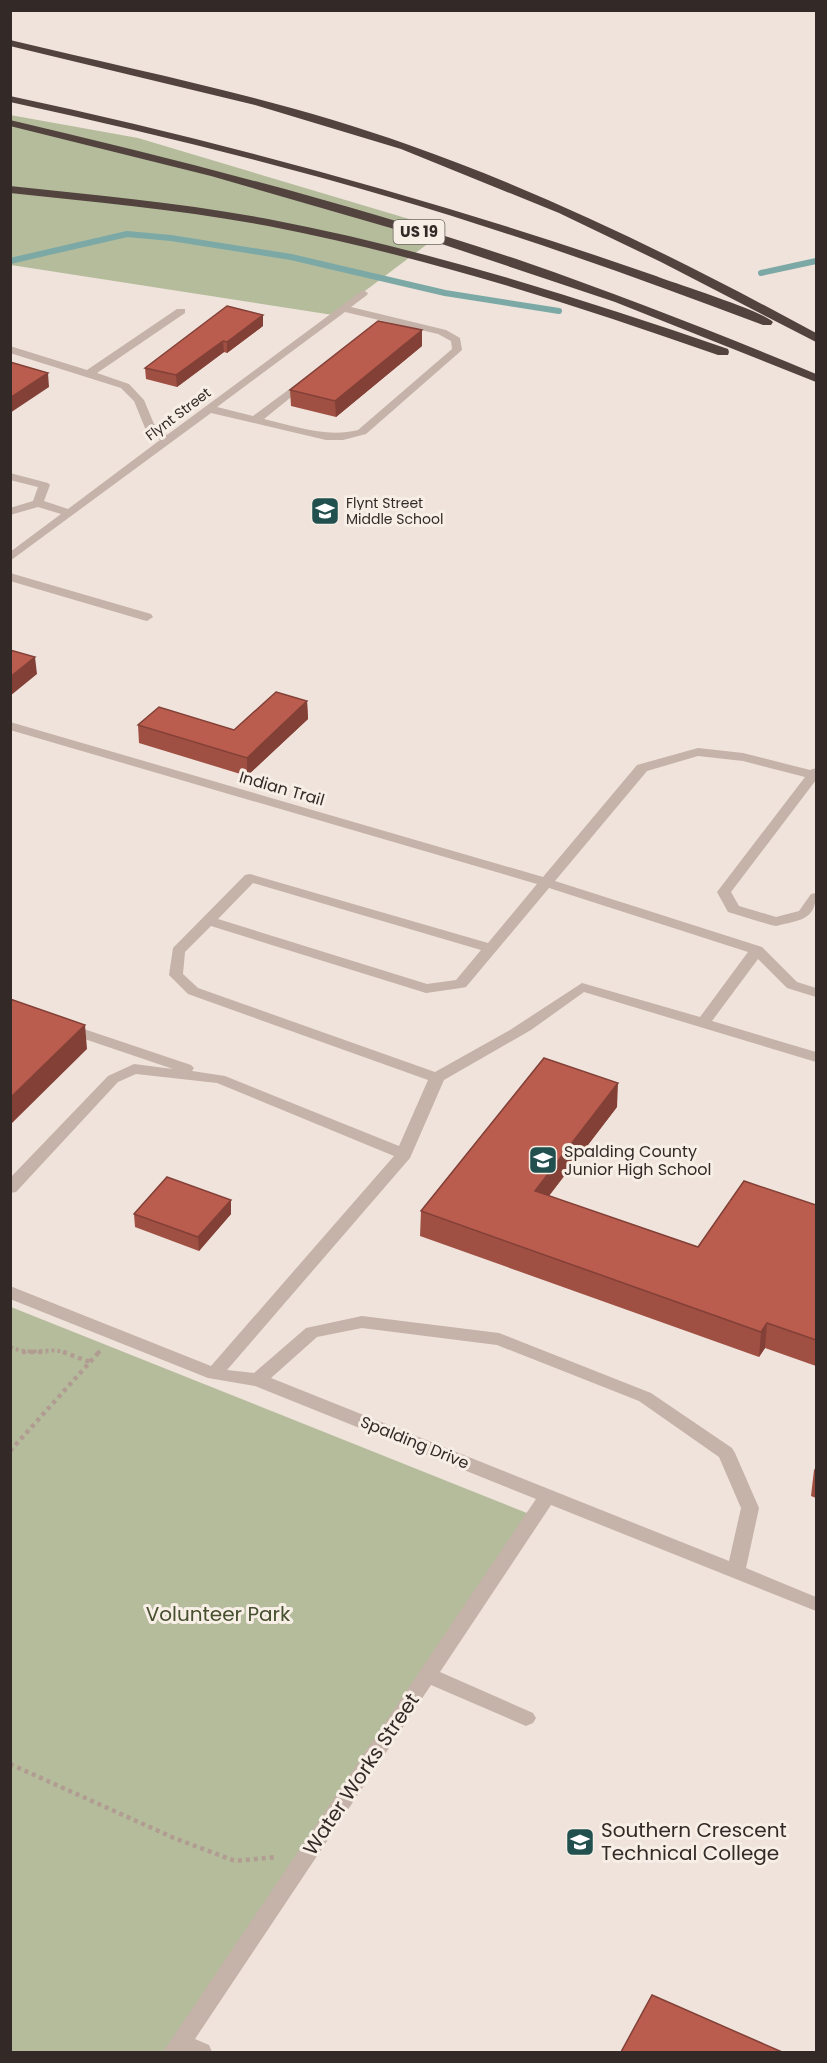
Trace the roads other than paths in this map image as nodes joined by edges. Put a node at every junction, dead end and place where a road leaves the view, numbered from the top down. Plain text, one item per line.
1 (10, 43) edge
2 (10, 99) edge
3 (10, 123) edge
4 (10, 189) edge
5 (363, 293) dead end
6 (343, 308) junction
7 (181, 311) dead end
8 (816, 340) edge
9 (10, 349) edge
10 (320, 369) edge
11 (90, 374) junction
12 (816, 378) edge
13 (816, 384) edge
14 (210, 409) junction
15 (255, 420) junction
16 (168, 440) junction
17 (10, 476) edge
18 (38, 503) junction
19 (10, 512) edge
20 (71, 513) junction
21 (10, 558) edge
22 (10, 577) edge
23 (147, 617) dead end
24 (10, 726) edge
25 (815, 773) edge
26 (545, 882) junction
27 (816, 897) edge
28 (208, 921) junction
29 (489, 948) junction
30 (757, 950) junction
31 (816, 993) edge
32 (52, 1023) edge
33 (703, 1023) junction
34 (816, 1057) edge
35 (437, 1078) junction
36 (220, 1079) junction
37 (404, 1154) junction
38 (10, 1188) edge
39 (10, 1292) edge
40 (214, 1374) junction
41 (258, 1380) junction
42 (548, 1495) junction
43 (736, 1571) junction
44 (816, 1604) edge
45 (428, 1675) junction
46 (526, 1718) dead end
47 (177, 2048) edge
48 (201, 2052) edge

1 - 8 highway
2 - 8 highway, US 19
3 - 12 highway, US 19
4 - 13 highway
5 - 6 street, Flynt Street
6 - 14 street, Flynt Street
6 - 15 street
7 - 11 street
9 - 11 street
10 - 15 street
11 - 16 street
14 - 15 street
14 - 16 street, Flynt Street
16 - 20 street, Flynt Street
17 - 18 street
18 - 19 street
18 - 20 street
20 - 21 street, Flynt Street
22 - 23 street
24 - 26 street, Indian Trail
25 - 26 street
25 - 27 street
26 - 29 street
26 - 30 street, Indian Trail
28 - 29 street
28 - 29 street
28 - 35 street
30 - 31 street
30 - 33 street
32 - 36 street
33 - 34 street
33 - 35 street
35 - 37 street
36 - 37 street
36 - 38 street
37 - 40 street
39 - 40 street, Spalding Drive
40 - 41 street, Spalding Drive
41 - 42 street, Spalding Drive
41 - 43 street
42 - 43 street, Spalding Drive
42 - 45 street, Water Works Street
43 - 44 street, Spalding Drive
45 - 46 street
45 - 47 street, Water Works Street
47 - 48 street

